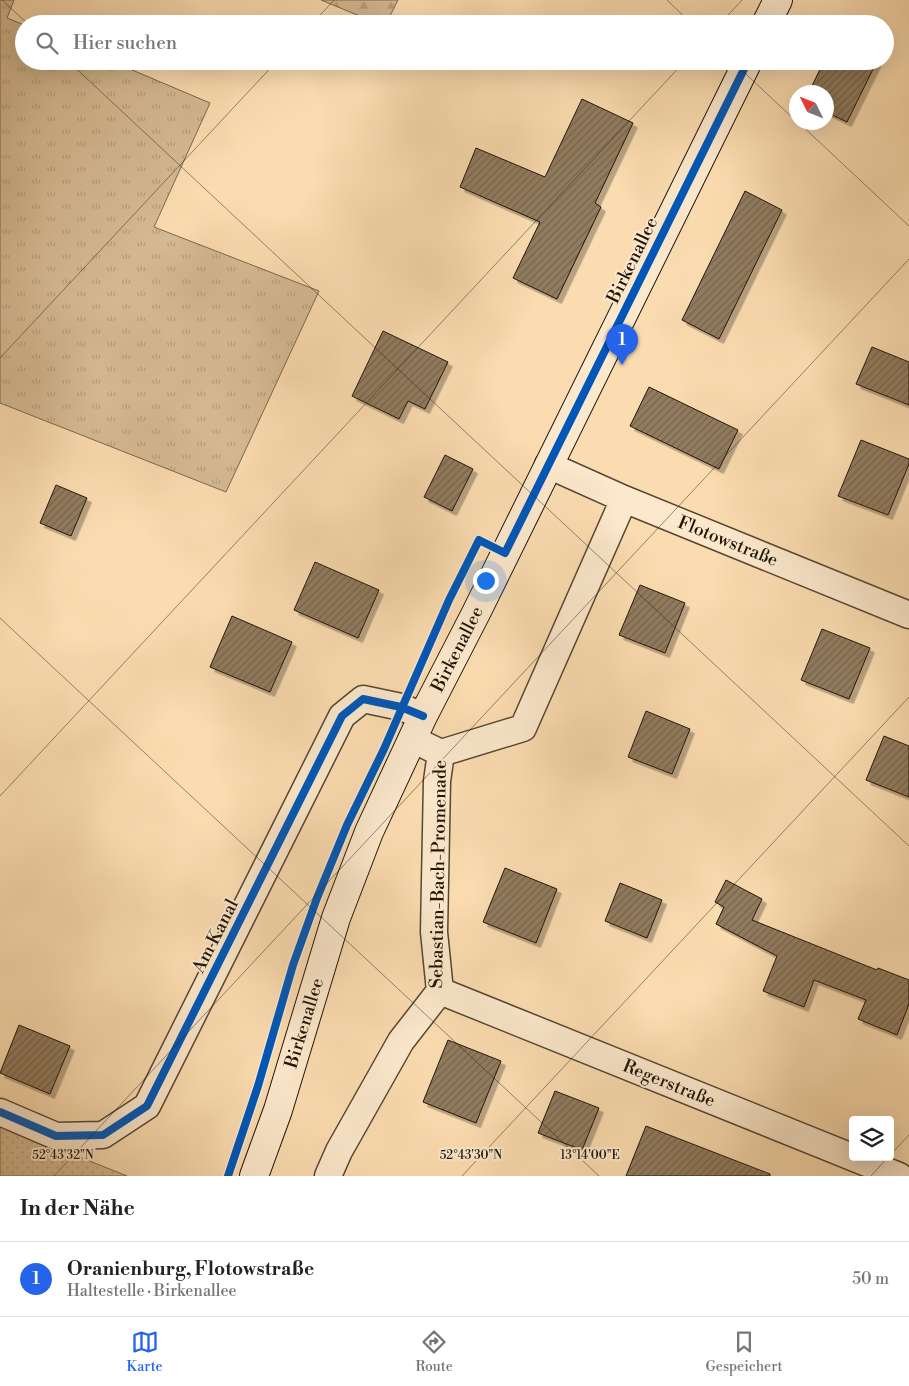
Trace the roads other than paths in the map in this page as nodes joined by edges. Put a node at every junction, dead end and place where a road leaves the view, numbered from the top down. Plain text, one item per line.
1 (778, 0) edge
2 (770, 15) edge
3 (744, 70) edge
4 (548, 465) junction
5 (624, 499) junction
6 (909, 615) edge
7 (417, 727) junction
8 (441, 753) junction
9 (440, 990) junction
10 (0, 1112) edge
11 (254, 1176) edge
12 (328, 1176) edge
13 (899, 1176) edge

1 - 2 street
3 - 4 street, Birkenallee
4 - 5 street, Flotowstraße
4 - 7 street, Birkenallee
5 - 6 street, Flotowstraße
5 - 8 street
7 - 8 street, Sebastian-Bach-Promenade
7 - 10 street, Am Kanal
7 - 11 street, Birkenallee
8 - 9 street, Sebastian-Bach-Promenade
9 - 12 street, Sebastian-Bach-Promenade
9 - 13 street, Regerstraße

